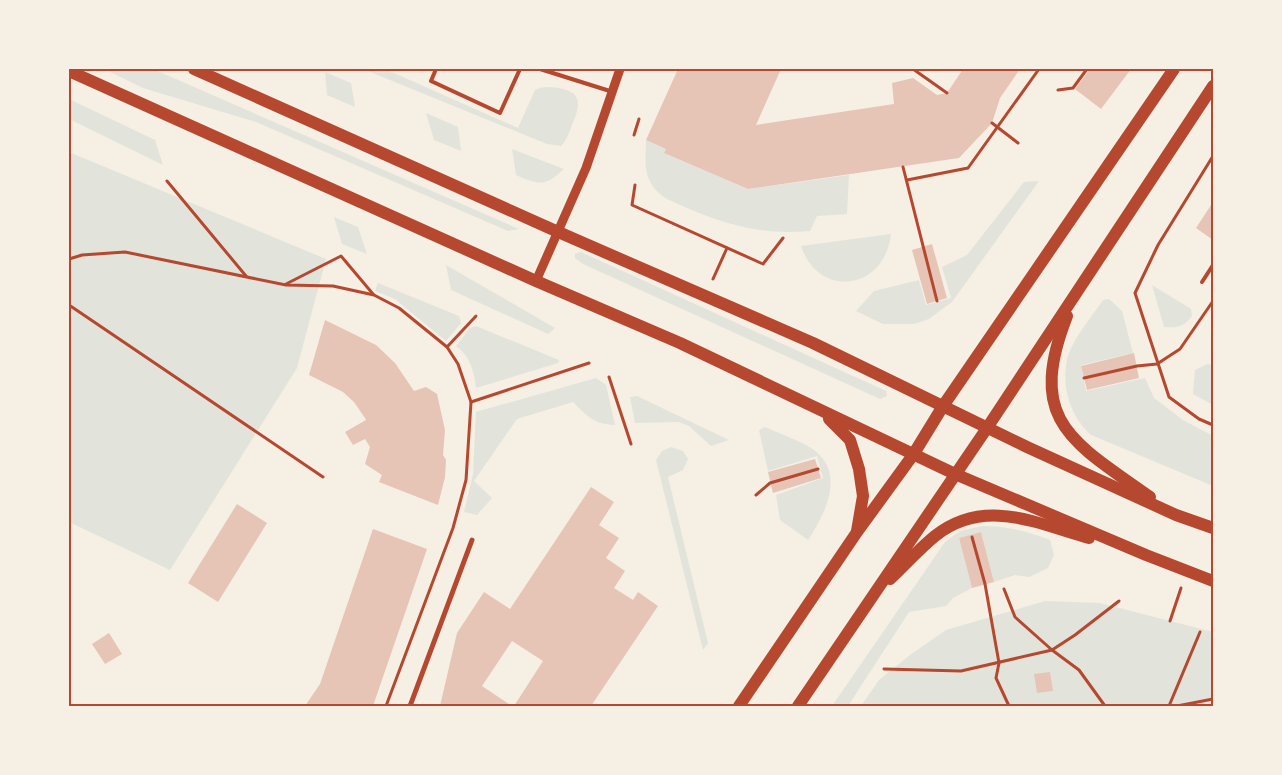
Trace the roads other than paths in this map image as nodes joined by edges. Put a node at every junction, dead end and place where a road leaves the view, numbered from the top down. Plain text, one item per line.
1 (194, 69) edge
2 (436, 69) edge
3 (520, 69) edge
4 (540, 69) edge
5 (620, 69) edge
6 (1174, 69) edge
7 (69, 71) edge
8 (1213, 86) edge
9 (613, 92) junction
10 (556, 231) junction
11 (1213, 265) edge
12 (536, 281) junction
13 (1202, 282) dead end
14 (1077, 291) junction
15 (943, 406) junction
16 (822, 411) junction
17 (987, 428) junction
18 (913, 455) junction
19 (955, 474) junction
20 (1176, 515) junction
21 (1213, 528) edge
22 (857, 532) junction
23 (472, 540) dead end
24 (1146, 555) junction
25 (1213, 581) edge
26 (874, 595) junction
27 (410, 706) edge
28 (739, 706) edge
29 (798, 706) edge

1 - 10 main road
2 - 3 lane
4 - 9 lane
5 - 9 street
6 - 15 main road
7 - 12 main road
8 - 14 main road
9 - 10 street
10 - 12 street
10 - 15 main road
11 - 13 lane
12 - 16 main road
14 - 17 main road
14 - 20 main road
15 - 17 main road
15 - 18 main road
16 - 18 main road
16 - 22 main road
17 - 19 main road
17 - 20 main road
18 - 19 main road
18 - 22 main road
19 - 24 main road
19 - 26 main road
20 - 21 main road
22 - 28 main road
23 - 27 street
24 - 25 main road
24 - 26 main road
26 - 29 main road

